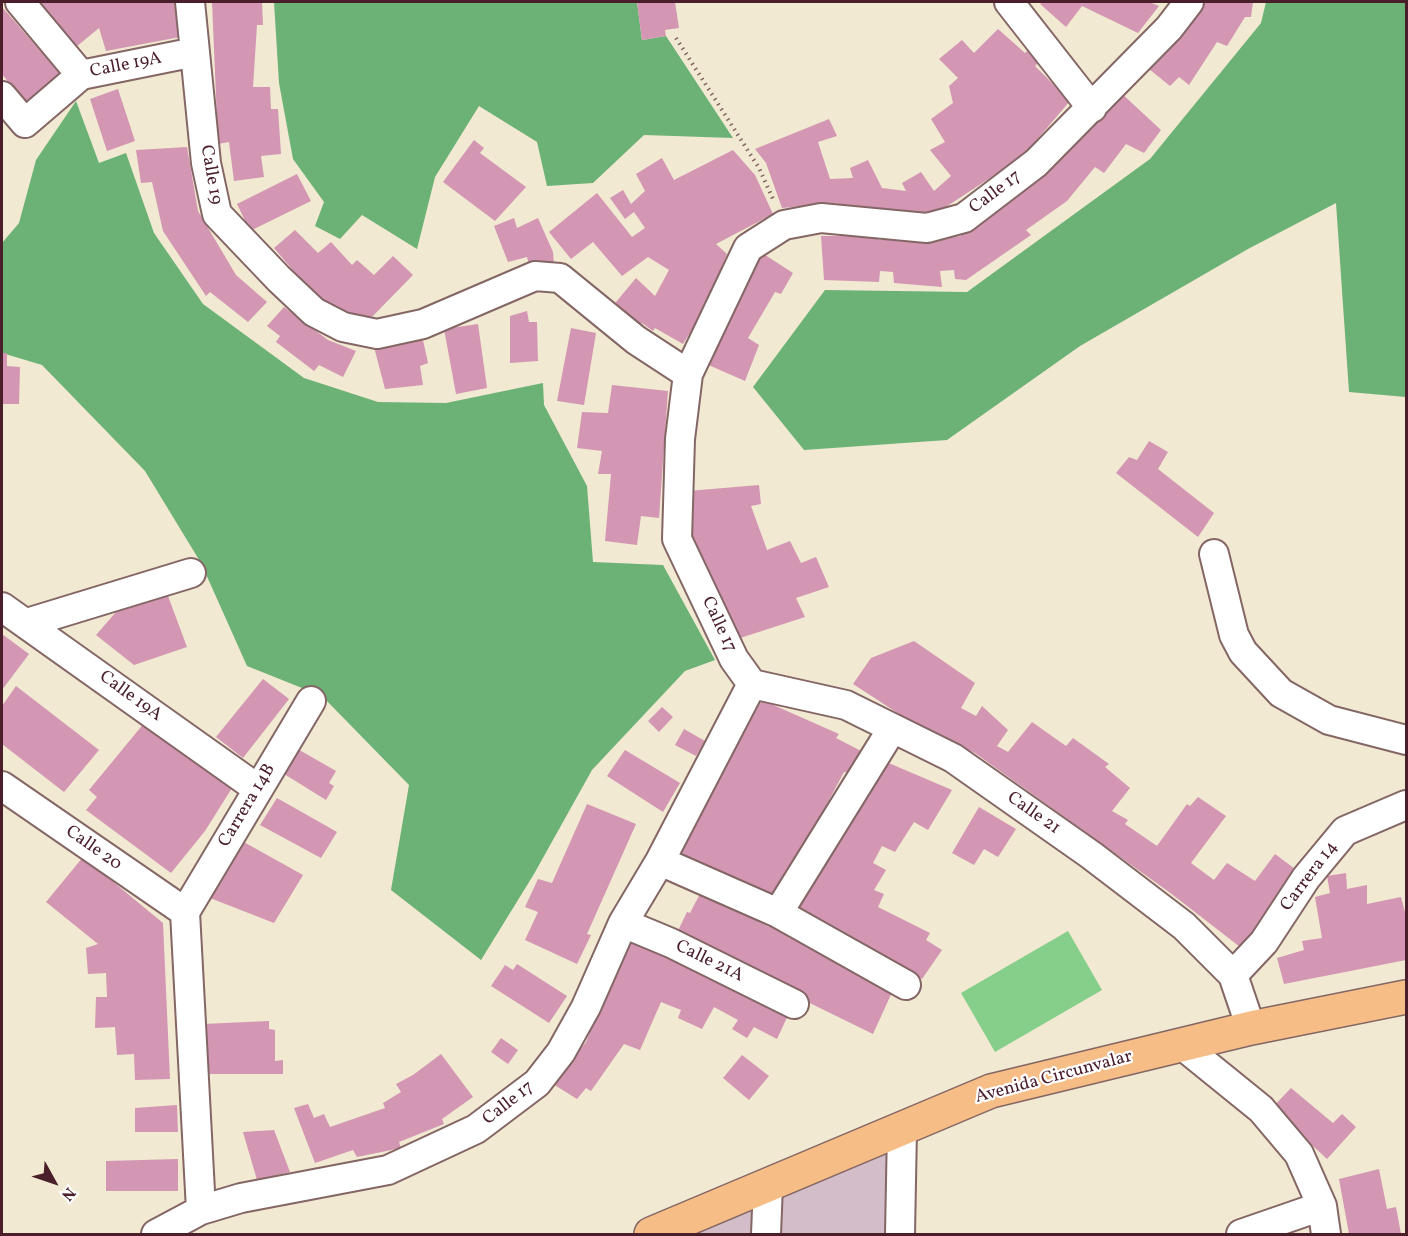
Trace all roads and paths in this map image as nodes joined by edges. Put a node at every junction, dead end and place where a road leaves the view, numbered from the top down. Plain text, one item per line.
1 (20, 2) edge
2 (190, 2) edge
3 (1009, 2) edge
4 (1189, 2) edge
5 (676, 38) dead end
6 (195, 52) junction
7 (81, 75) junction
8 (2, 96) edge
9 (1092, 108) junction
10 (784, 225) junction
11 (688, 374) junction
12 (1214, 554) dead end
13 (191, 573) dead end
14 (2, 606) edge
15 (27, 623) junction
16 (752, 684) junction
17 (311, 700) dead end
18 (892, 729) junction
19 (1407, 740) edge
20 (2, 786) edge
21 (258, 789) junction
22 (1407, 804) edge
23 (660, 861) junction
24 (185, 912) junction
25 (777, 913) junction
26 (623, 923) junction
27 (1233, 975) junction
28 (906, 985) dead end
29 (1407, 997) edge
30 (794, 1004) dead end
31 (1251, 1028) junction
32 (1182, 1045) junction
33 (902, 1129) junction
34 (768, 1185) junction
35 (1322, 1206) junction
36 (201, 1210) junction
37 (156, 1234) edge
38 (651, 1234) edge
39 (766, 1234) edge
40 (900, 1234) edge
41 (1241, 1234) edge
42 (1326, 1234) edge

1 - 7 street, Calle 19A
2 - 6 street, Calle 19
3 - 9 street
4 - 9 street, Calle 17
5 - 10 path
6 - 7 street, Calle 19A
6 - 11 street, Calle 19
7 - 8 street
9 - 10 street, Calle 17
10 - 11 street, Calle 17
11 - 16 street, Calle 17
12 - 19 street
13 - 15 street
14 - 15 street, Calle 19A
15 - 21 street, Calle 19A
16 - 18 street, Calle 21
16 - 23 street, Calle 17
17 - 21 street, Carrera 14B
18 - 25 street
18 - 27 street, Calle 21
20 - 24 street, Calle 20
21 - 24 street, Carrera 14B
22 - 27 street, Carrera 14
23 - 25 street
23 - 26 street, Calle 17
24 - 36 street
25 - 28 street
26 - 30 street, Calle 21A
26 - 36 street, Calle 17
27 - 31 street, Calle 21
29 - 31 main road, Avenida Circunvalar
31 - 32 main road, Avenida Circunvalar
32 - 33 main road, Avenida Circunvalar
32 - 35 street
33 - 34 main road, Avenida Circunvalar
33 - 40 street
34 - 38 main road, Avenida Circunvalar
34 - 39 street
35 - 41 street
35 - 42 street
36 - 37 street, Calle 17

